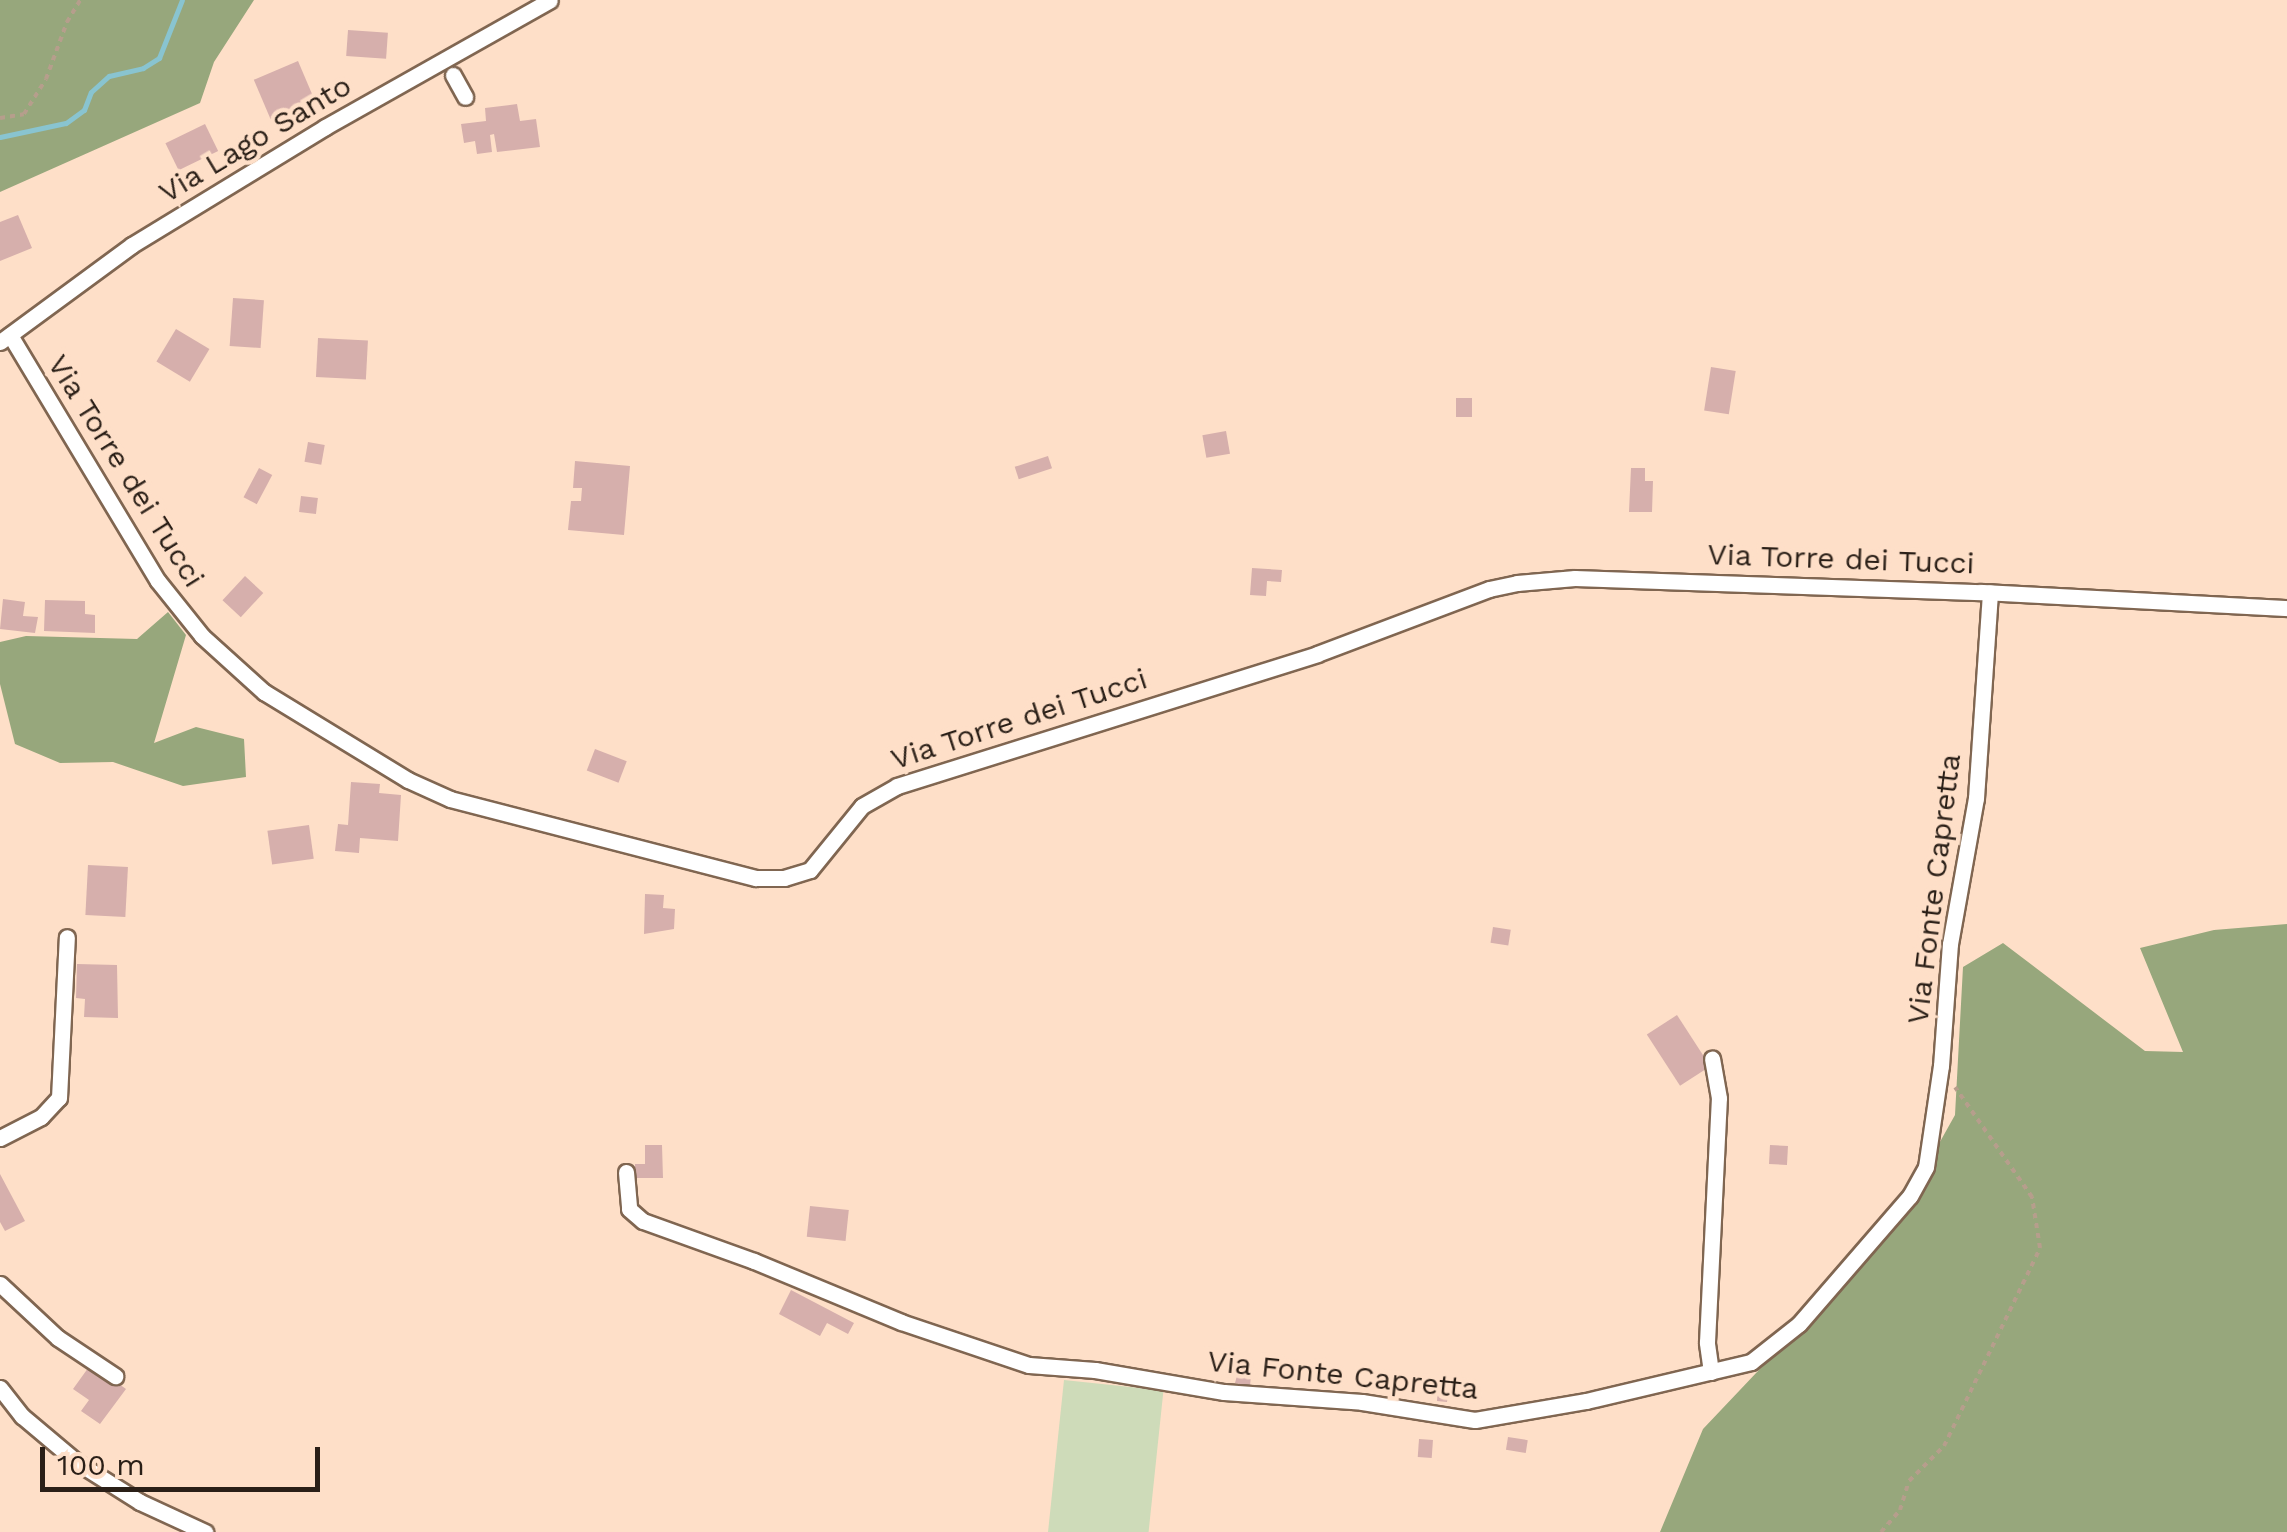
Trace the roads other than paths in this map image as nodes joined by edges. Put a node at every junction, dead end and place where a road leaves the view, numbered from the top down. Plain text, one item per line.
1 (550, 0) edge
2 (453, 75) dead end
3 (465, 97) dead end
4 (5, 338) edge
5 (1990, 592) junction
6 (2287, 608) edge
7 (66, 937) dead end
8 (1712, 1059) dead end
9 (0, 1138) edge
10 (626, 1172) dead end
11 (0, 1284) edge
12 (1711, 1372) junction
13 (116, 1376) dead end
14 (0, 1388) edge
15 (205, 1532) edge

1 - 4 street, Via Lago Santo
2 - 3 street
4 - 5 street, Via Torre dei Tucci
5 - 6 street, Via Torre dei Tucci
5 - 12 street, Via Fonte Capretta
7 - 9 street
8 - 12 street
10 - 12 street, Via Fonte Capretta
11 - 13 street
14 - 15 street

